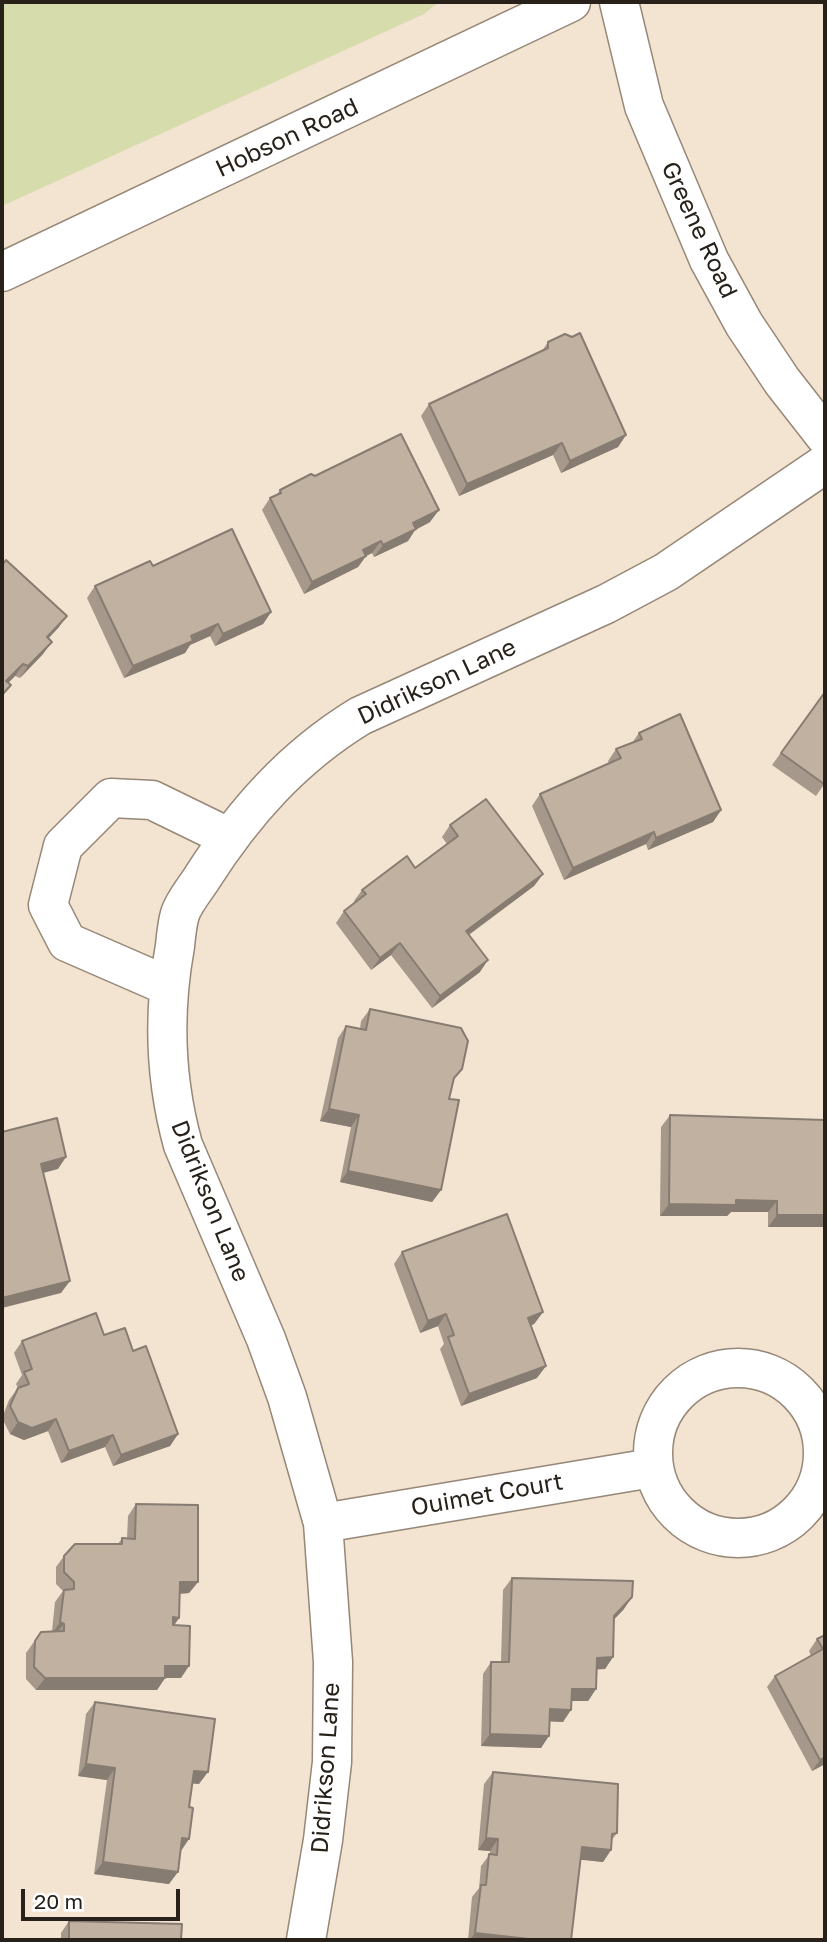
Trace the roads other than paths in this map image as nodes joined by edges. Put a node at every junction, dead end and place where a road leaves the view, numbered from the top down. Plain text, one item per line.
1 (571, 2) edge
2 (618, 2) edge
3 (2, 272) edge
4 (825, 436) edge
5 (825, 464) edge
6 (228, 837) junction
7 (167, 986) junction
8 (652, 1468) junction
9 (323, 1523) junction
10 (306, 1940) edge

1 - 3 street, Hobson Road
2 - 4 street, Greene Road
5 - 6 street, Didrikson Lane
6 - 7 street, Didrikson Lane
6 - 7 street
7 - 9 street, Didrikson Lane
8 - 8 street
8 - 9 street, Ouimet Court
9 - 10 street, Didrikson Lane

